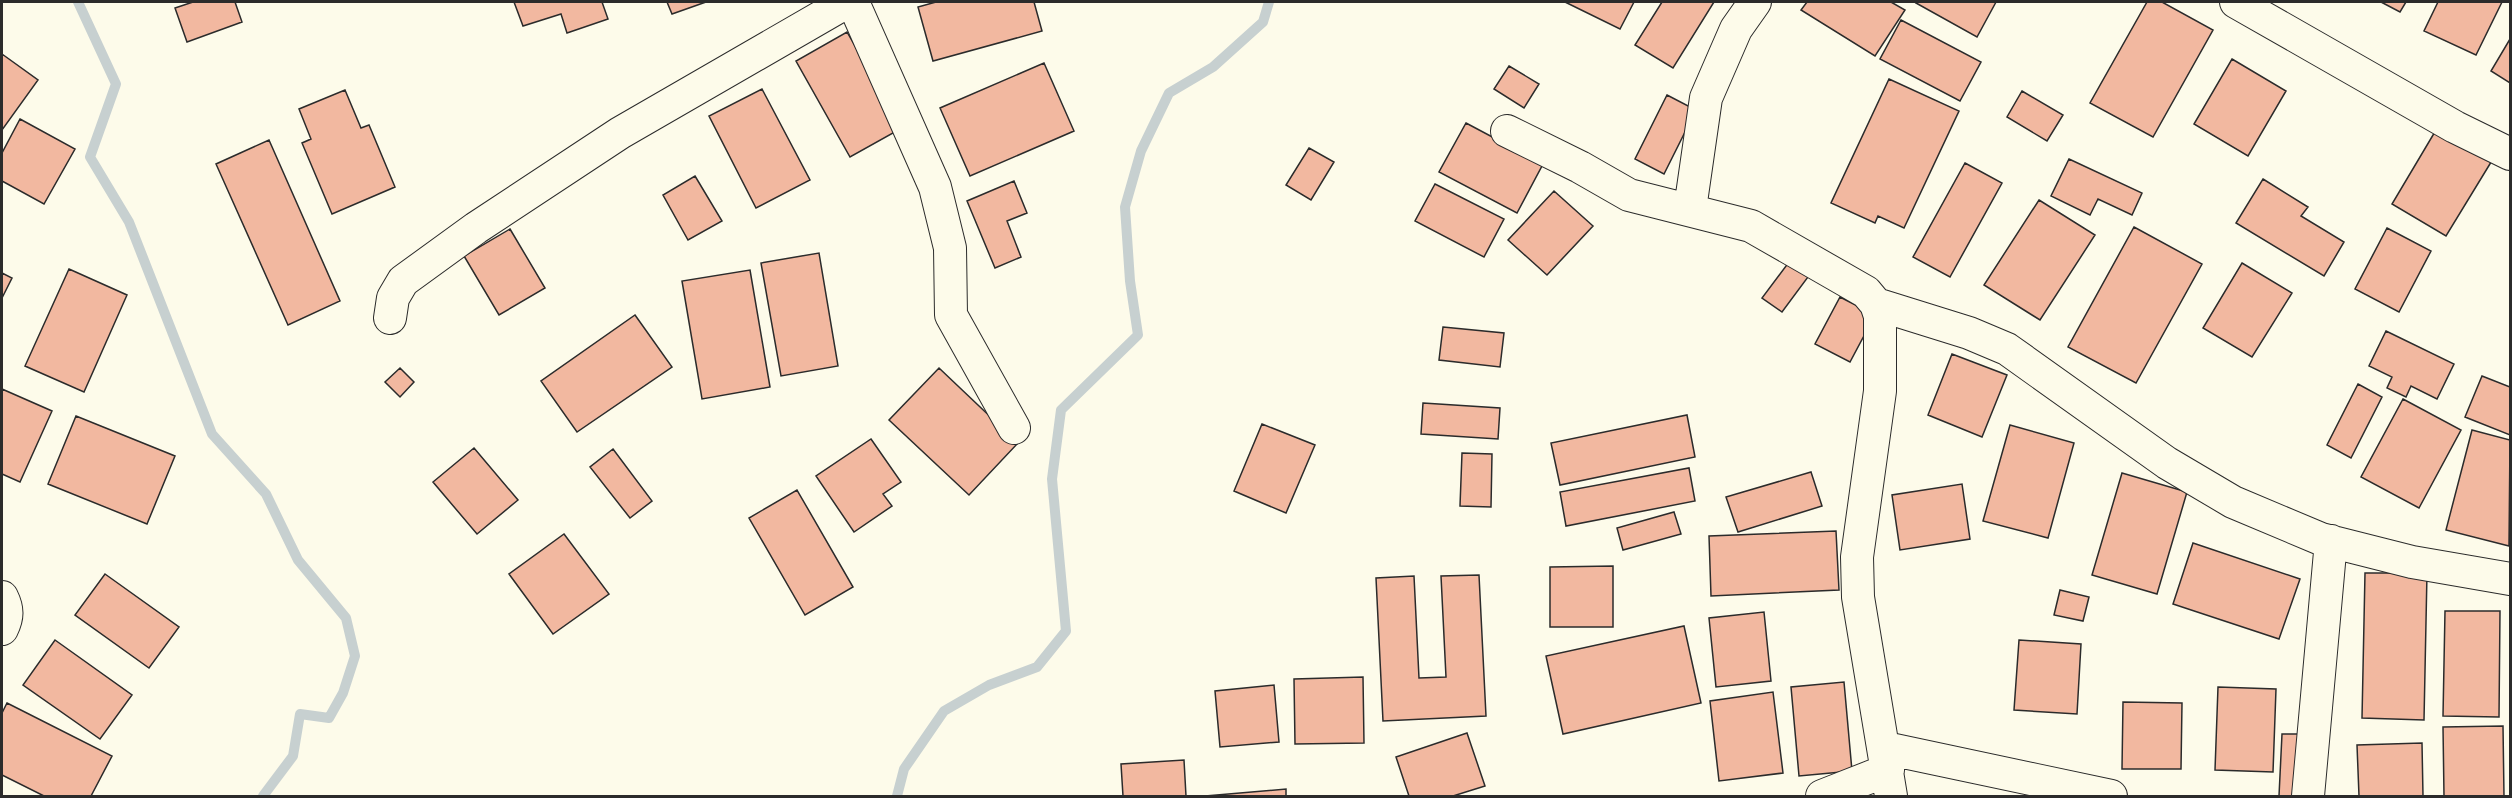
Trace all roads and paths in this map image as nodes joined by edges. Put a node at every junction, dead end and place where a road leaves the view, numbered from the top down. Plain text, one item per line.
1 (847, 2) edge
2 (853, 2) edge
3 (1755, 2) edge
4 (2236, 2) edge
5 (1507, 131) dead end
6 (2511, 154) edge
7 (1690, 210) junction
8 (1876, 304) junction
9 (390, 318) dead end
10 (1014, 428) dead end
11 (2331, 541) junction
12 (2511, 579) edge
13 (2, 597) edge
14 (2, 629) edge
15 (1888, 772) edge
16 (1822, 796) edge
17 (2111, 796) edge
18 (2308, 796) edge

1 - 9 street
2 - 10 street
3 - 7 street
4 - 6 street
5 - 7 street
7 - 8 street
8 - 11 street
8 - 15 street
11 - 12 street
11 - 18 street
13 - 14 street
15 - 16 street
15 - 17 street

